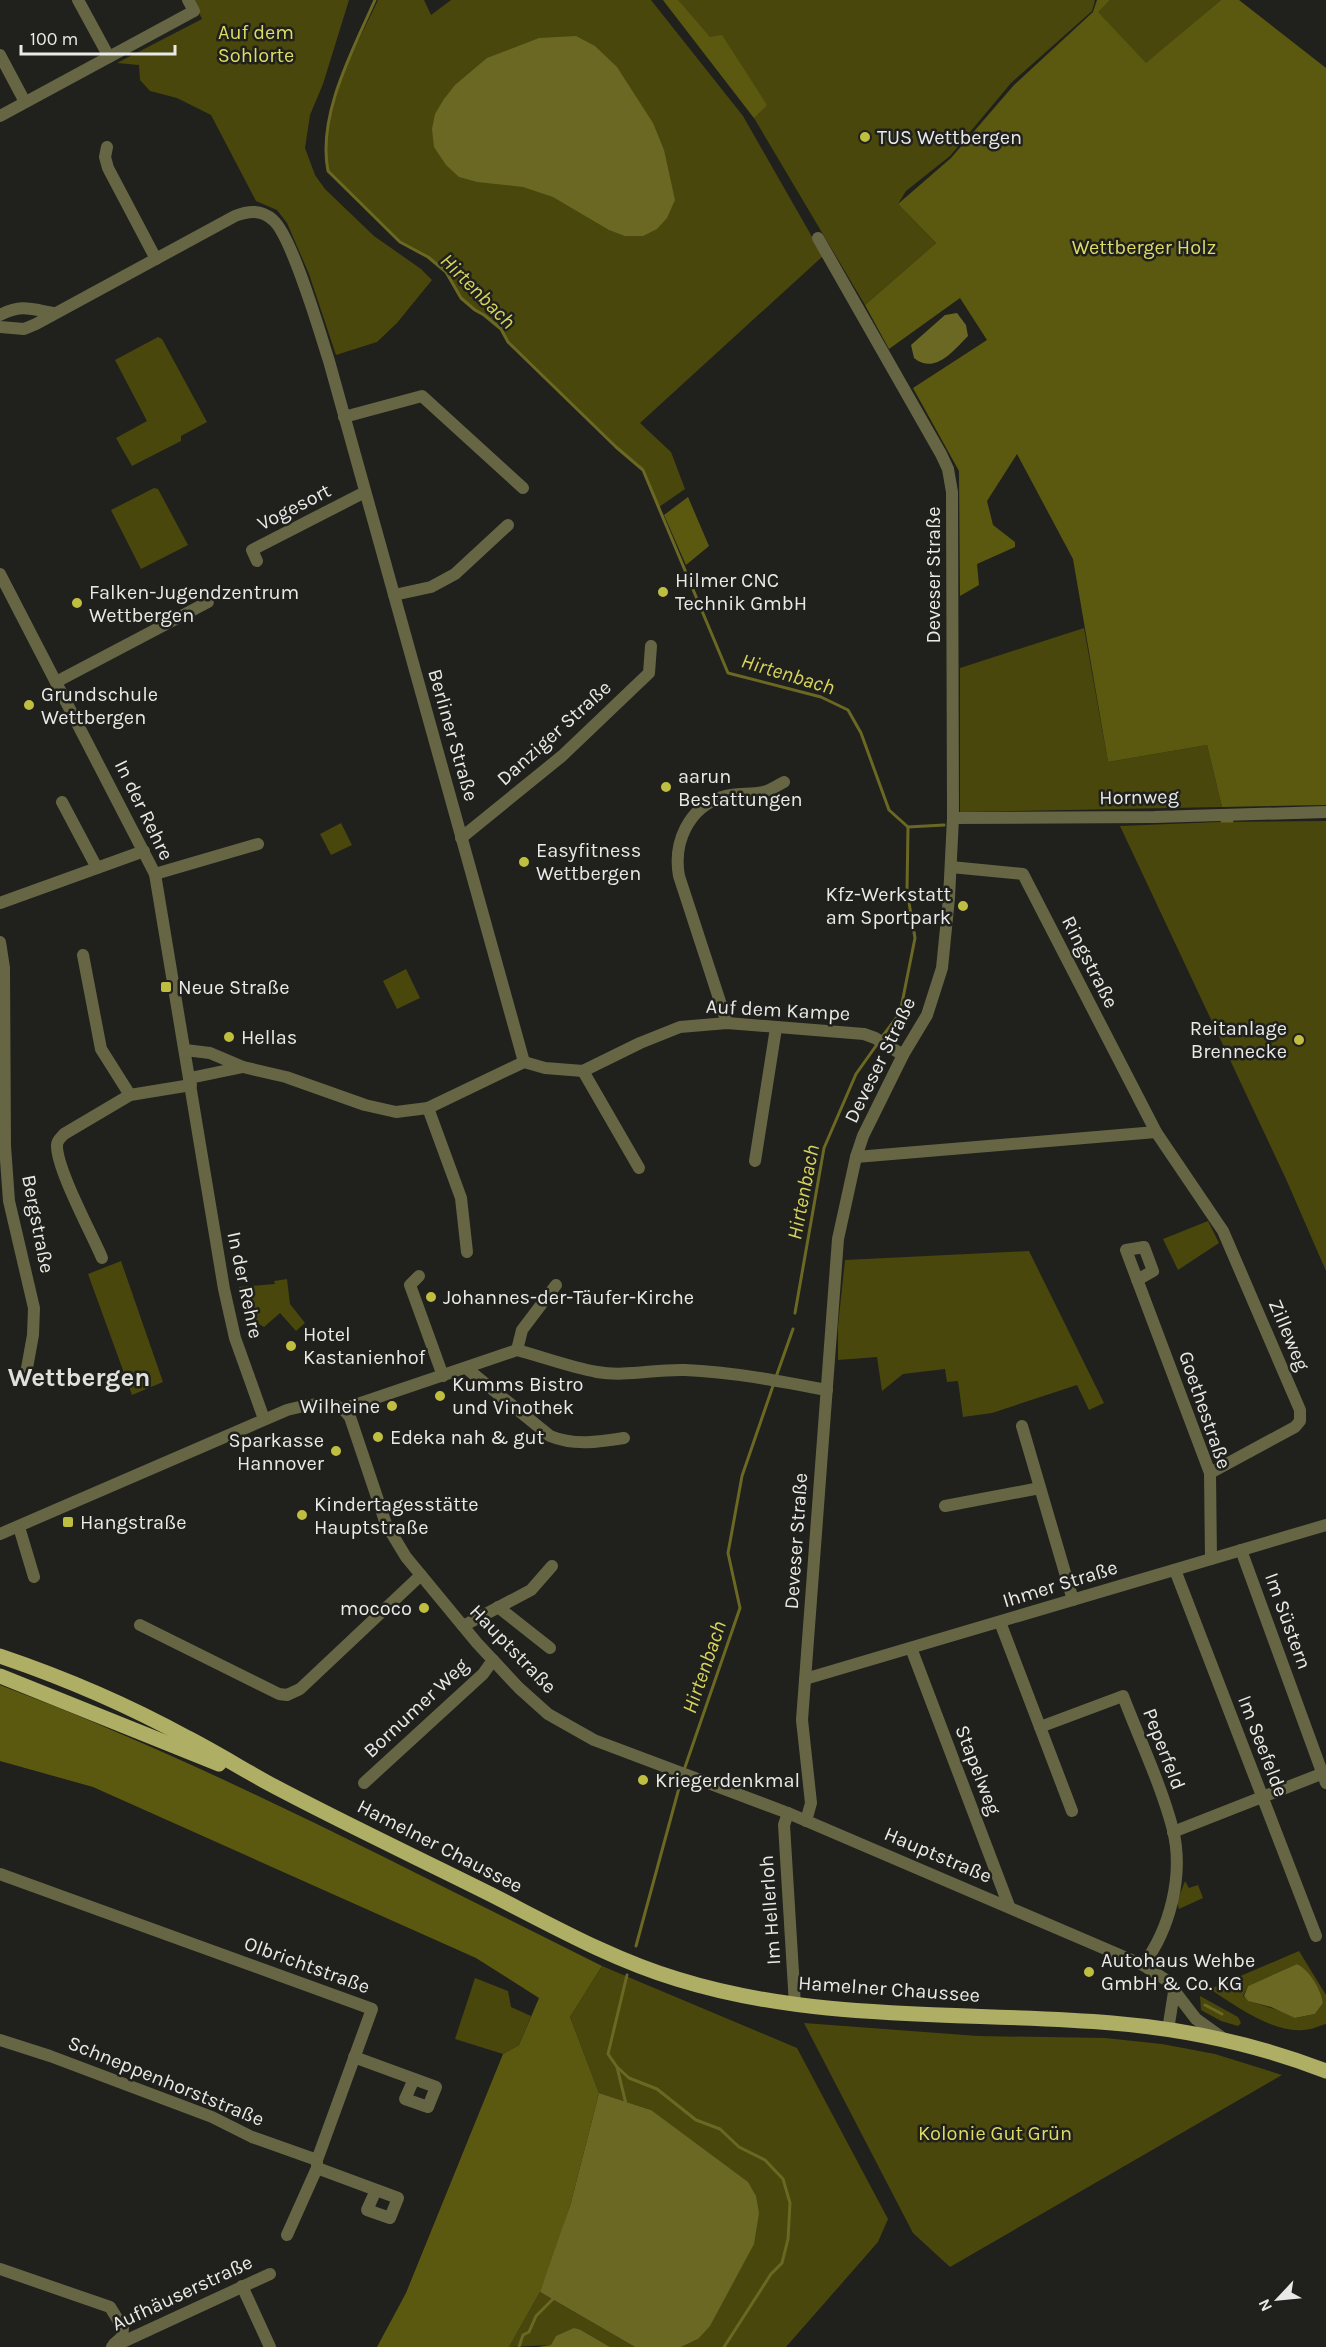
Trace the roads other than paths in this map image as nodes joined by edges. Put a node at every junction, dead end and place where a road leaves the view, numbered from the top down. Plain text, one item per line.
1 (78, 0) edge
2 (191, 6) edge
3 (0, 56) edge
4 (109, 57) junction
5 (26, 102) junction
6 (0, 116) edge
7 (106, 147) dead end
8 (818, 238) dead end
9 (156, 259) junction
10 (53, 313) junction
11 (0, 315) edge
12 (0, 327) edge
13 (344, 417) junction
14 (523, 488) dead end
15 (365, 492) junction
16 (508, 525) dead end
17 (258, 561) dead end
18 (0, 574) edge
19 (394, 596) junction
20 (208, 602) dead end
21 (651, 646) dead end
22 (56, 682) junction
23 (784, 782) dead end
24 (62, 802) dead end
25 (1326, 812) edge
26 (953, 818) junction
27 (462, 838) junction
28 (258, 844) dead end
29 (144, 852) junction
30 (951, 867) junction
31 (97, 868) junction
32 (155, 874) junction
33 (0, 903) edge
34 (0, 942) edge
35 (82, 956) dead end
36 (727, 1023) junction
37 (3, 1024) edge
38 (776, 1028) junction
39 (185, 1050) junction
40 (903, 1055) junction
41 (524, 1062) junction
42 (243, 1067) junction
43 (583, 1071) junction
44 (190, 1081) junction
45 (3, 1084) edge
46 (130, 1095) junction
47 (428, 1108) junction
48 (1156, 1132) junction
49 (3, 1146) edge
50 (856, 1157) junction
51 (755, 1161) dead end
52 (639, 1168) dead end
53 (1206, 1206) joint
54 (467, 1252) dead end
55 (102, 1258) dead end
56 (419, 1276) dead end
57 (1137, 1280) dead end
58 (556, 1285) dead end
59 (517, 1350) junction
60 (27, 1368) dead end
61 (466, 1368) junction
62 (443, 1376) junction
63 (827, 1390) junction
64 (346, 1411) junction
65 (264, 1419) junction
66 (1022, 1426) dead end
67 (624, 1438) dead end
68 (1210, 1473) junction
69 (1040, 1488) junction
70 (945, 1506) dead end
71 (1326, 1525) edge
72 (19, 1527) junction
73 (0, 1534) edge
74 (1241, 1550) junction
75 (1211, 1559) junction
76 (552, 1566) dead end
77 (1175, 1570) junction
78 (421, 1575) junction
79 (34, 1577) dead end
80 (1073, 1600) junction
81 (498, 1606) junction
82 (1000, 1622) junction
83 (140, 1625) dead end
84 (463, 1626) junction
85 (550, 1648) dead end
86 (911, 1648) junction
87 (0, 1656) edge
88 (493, 1660) junction
89 (0, 1676) edge
90 (805, 1679) junction
91 (1040, 1727) junction
92 (1325, 1776) edge
93 (364, 1783) dead end
94 (270, 1784) junction
95 (1261, 1797) junction
96 (1072, 1811) dead end
97 (788, 1813) junction
98 (806, 1821) junction
99 (1173, 1832) junction
100 (0, 1874) edge
101 (1009, 1906) junction
102 (1316, 1936) dead end
103 (1143, 1965) junction
104 (1174, 1992) junction
105 (795, 2005) junction
106 (1168, 2030) junction
107 (0, 2040) edge
108 (1227, 2042) junction
109 (354, 2057) junction
110 (1326, 2071) edge
111 (414, 2079) dead end
112 (317, 2164) junction
113 (376, 2190) dead end
114 (287, 2235) dead end
115 (0, 2269) edge
116 (270, 2274) dead end
117 (242, 2286) junction
118 (132, 2342) edge
119 (111, 2347) edge
120 (270, 2347) edge

1 - 4 street
2 - 4 street
3 - 5 street
4 - 5 street
5 - 6 street
7 - 9 street
8 - 26 street, Deveser Straße
9 - 10 street
9 - 13 street, Berliner Straße
10 - 11 street
10 - 12 street
13 - 14 street
13 - 15 street, Berliner Straße
15 - 17 street, Vogesort
15 - 19 street, Berliner Straße
16 - 19 street
18 - 22 street, In der Rehre
19 - 27 street, Berliner Straße
20 - 22 street
21 - 27 street, Danziger Straße
22 - 29 street, In der Rehre
23 - 36 street
24 - 31 street
25 - 26 street, Hornweg
26 - 30 street, Deveser Straße
27 - 41 street, Berliner Straße
28 - 32 street
29 - 31 street
29 - 32 street, In der Rehre
30 - 40 street, Deveser Straße
30 - 48 street, Ringstraße
31 - 33 street
32 - 39 street, In der Rehre
34 - 37 street, Bergstraße
35 - 46 street
36 - 38 street, Auf dem Kampe
36 - 43 street, Auf dem Kampe
37 - 45 street, Bergstraße
38 - 40 street, Auf dem Kampe
38 - 51 street
39 - 42 street
39 - 44 street, In der Rehre
40 - 50 street, Deveser Straße
41 - 43 street
41 - 47 street
42 - 44 street
42 - 47 street
43 - 52 street
44 - 46 street
44 - 65 street, In der Rehre
45 - 49 street, Bergstraße
46 - 55 street
47 - 54 street
48 - 50 street
48 - 53 street, Ringstraße
49 - 60 street, Bergstraße
50 - 63 street, Deveser Straße
53 - 68 street, Zilleweg
56 - 62 street
57 - 68 street, Goethestraße
58 - 59 street
59 - 61 street
59 - 63 street
61 - 62 street
61 - 67 street
62 - 64 street
63 - 90 street, Deveser Straße
64 - 65 street
64 - 78 street, Hauptstraße
65 - 72 street
66 - 69 street
68 - 75 street, Goethestraße
69 - 70 street
69 - 80 street
71 - 74 street, Ihmer Straße
72 - 73 street
72 - 79 street
74 - 75 street, Ihmer Straße
74 - 92 street, Im Süstern
75 - 77 street, Ihmer Straße
76 - 81 street
77 - 80 street, Ihmer Straße
77 - 95 street, Im Seefelde
78 - 83 street
78 - 84 street, Hauptstraße
80 - 82 street, Ihmer Straße
81 - 84 street
81 - 85 street
82 - 86 street, Ihmer Straße
82 - 91 street
84 - 88 street, Hauptstraße
86 - 90 street, Ihmer Straße
86 - 101 street, Stapelweg
87 - 94 main road, Hamelner Chaussee
88 - 93 street, Bornumer Weg
88 - 97 street, Hauptstraße
89 - 94 main road, Hamelner Chaussee
90 - 98 street, Deveser Straße
91 - 96 street
91 - 99 street, Peperfeld
92 - 95 street
94 - 105 main road, Hamelner Chaussee
95 - 99 street
95 - 102 street, Im Seefelde
97 - 98 street, Hauptstraße
97 - 105 street, Im Hellerloh
98 - 101 street, Hauptstraße
99 - 103 street, Peperfeld
100 - 109 street, Olbrichtstraße
101 - 103 street, Hauptstraße
103 - 104 street, Hauptstraße
104 - 106 street
104 - 108 street, Hauptstraße
105 - 106 main road, Hamelner Chaussee
106 - 108 main road, Hamelner Chaussee
107 - 112 street, Schneppenhorststraße
108 - 110 main road, Hamelner Chaussee
109 - 111 street
109 - 112 street, Olbrichtstraße
112 - 113 street, Schneppenhorststraße
112 - 114 street, Olbrichtstraße
115 - 119 street
116 - 117 street, Aufhäuserstraße
117 - 118 street, Aufhäuserstraße
117 - 120 street
118 - 119 street, Aufhäuserstraße

